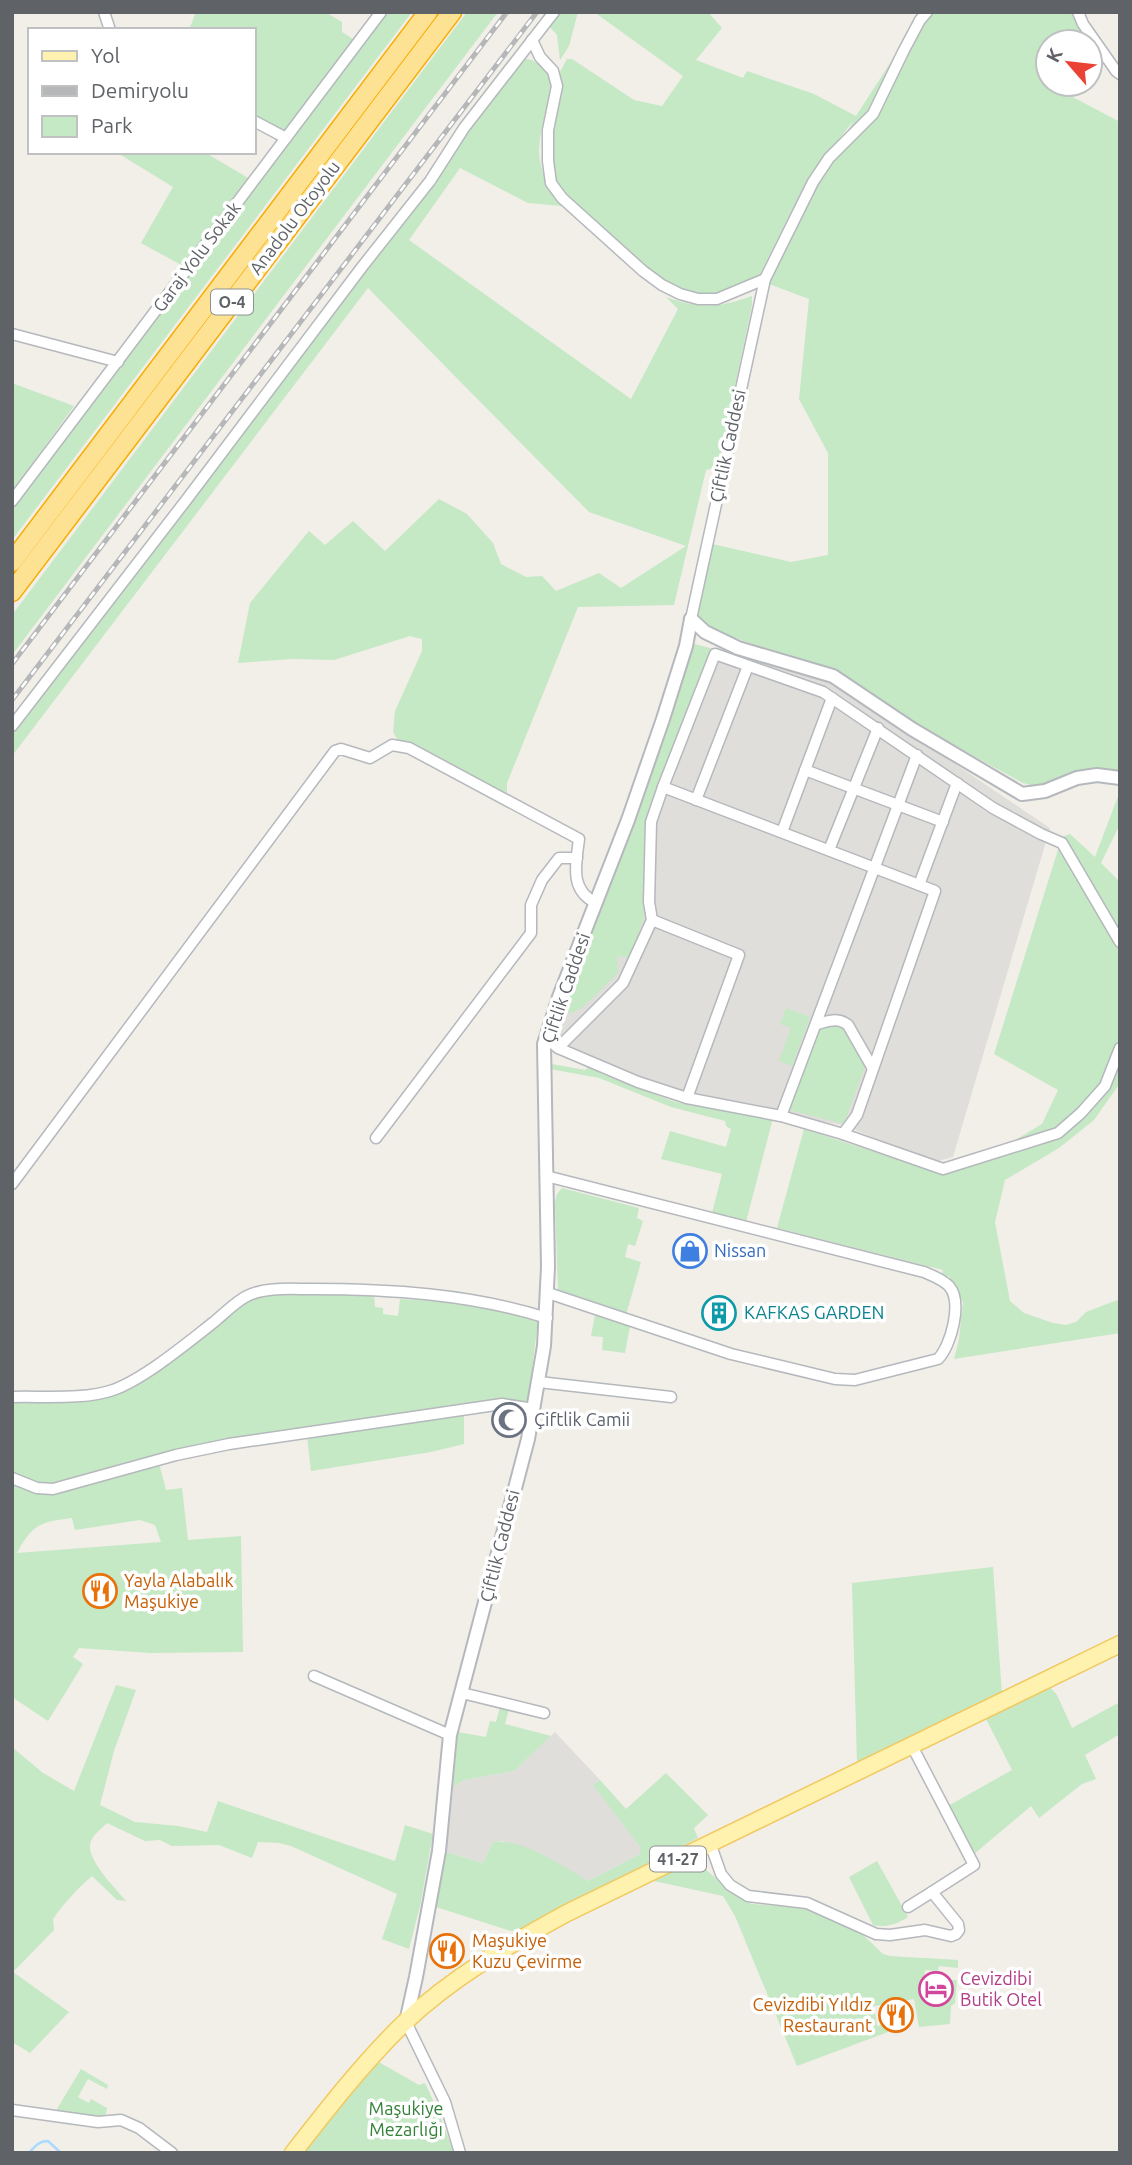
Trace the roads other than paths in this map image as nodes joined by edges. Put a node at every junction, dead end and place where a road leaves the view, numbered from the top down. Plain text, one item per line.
1 (381, 12) edge
2 (428, 12) edge
3 (452, 12) edge
4 (554, 12) edge
5 (927, 12) edge
6 (1078, 12) edge
7 (532, 40) junction
8 (1120, 74) edge
9 (256, 122) edge
10 (286, 138) junction
11 (765, 279) junction
12 (12, 334) edge
13 (118, 362) junction
14 (12, 500) edge
15 (12, 562) edge
16 (12, 592) edge
17 (691, 619) junction
18 (748, 666) junction
19 (832, 698) junction
20 (12, 726) edge
21 (878, 728) junction
22 (917, 755) junction
23 (805, 770) junction
24 (1120, 778) edge
25 (957, 783) junction
26 (663, 787) junction
27 (854, 788) junction
28 (696, 800) junction
29 (899, 805) junction
30 (943, 822) junction
31 (782, 832) junction
32 (829, 850) junction
33 (577, 858) junction
34 (875, 868) junction
35 (919, 885) junction
36 (596, 903) junction
37 (652, 920) junction
38 (1120, 942) edge
39 (817, 1024) junction
40 (546, 1038) junction
41 (558, 1048) junction
42 (1120, 1048) edge
43 (872, 1068) junction
44 (687, 1098) junction
45 (781, 1116) junction
46 (843, 1134) junction
47 (376, 1138) dead end
48 (546, 1176) junction
49 (12, 1184) edge
50 (548, 1293) junction
51 (547, 1318) junction
52 (539, 1382) junction
53 (12, 1397) edge
54 (671, 1397) dead end
55 (534, 1409) junction
56 (12, 1478) edge
57 (1120, 1644) edge
58 (314, 1676) dead end
59 (461, 1693) junction
60 (544, 1713) dead end
61 (450, 1735) junction
62 (912, 1746) junction
63 (710, 1843) junction
64 (932, 1892) junction
65 (908, 1907) dead end
66 (406, 2022) junction
67 (12, 2109) edge
68 (172, 2153) edge
69 (293, 2153) edge
70 (460, 2153) edge

1 - 10 street, Garaj Yolu Sokak
2 - 15 highway, Anadolu Otoyolu / O-4
3 - 16 highway, Anadolu Otoyolu / O-4
4 - 7 street
5 - 11 street, Çiftlik Caddesi
6 - 8 street
7 - 11 street
7 - 20 street
9 - 10 street
10 - 13 street, Garaj Yolu Sokak
11 - 17 street, Çiftlik Caddesi
12 - 13 street
13 - 14 street, Garaj Yolu Sokak
17 - 24 street
17 - 36 street, Çiftlik Caddesi
18 - 19 street
18 - 26 street
18 - 28 street
19 - 21 street
19 - 23 street
21 - 22 street
21 - 27 street
22 - 25 street
22 - 29 street
23 - 27 street
23 - 31 street
25 - 30 street
25 - 38 street
26 - 28 street
26 - 37 street
27 - 29 street
27 - 32 street
28 - 31 street
29 - 30 street
29 - 34 street
30 - 35 street
31 - 32 street
32 - 34 street
33 - 36 street
33 - 47 street
33 - 49 street
34 - 35 street
34 - 39 street
35 - 43 street
36 - 40 street, Çiftlik Caddesi
37 - 41 street
37 - 44 street
39 - 43 street
39 - 45 street
40 - 41 street
40 - 48 street, Çiftlik Caddesi
41 - 44 street
42 - 46 street
43 - 46 street
44 - 45 street
45 - 46 street
48 - 50 street, Çiftlik Caddesi
48 - 50 street
50 - 51 street, Çiftlik Caddesi
51 - 52 street, Çiftlik Caddesi
51 - 53 street
52 - 54 street
52 - 55 street, Çiftlik Caddesi
55 - 56 street
55 - 59 street, Çiftlik Caddesi
57 - 62 main road, 41-27
58 - 61 street
59 - 60 street
59 - 61 street, Çiftlik Caddesi
61 - 66 street, Çiftlik Caddesi
62 - 63 main road, 41-27
62 - 64 street
63 - 64 street
63 - 66 main road, 41-27
64 - 65 street
66 - 69 main road, 41-27
66 - 70 street
67 - 68 street

